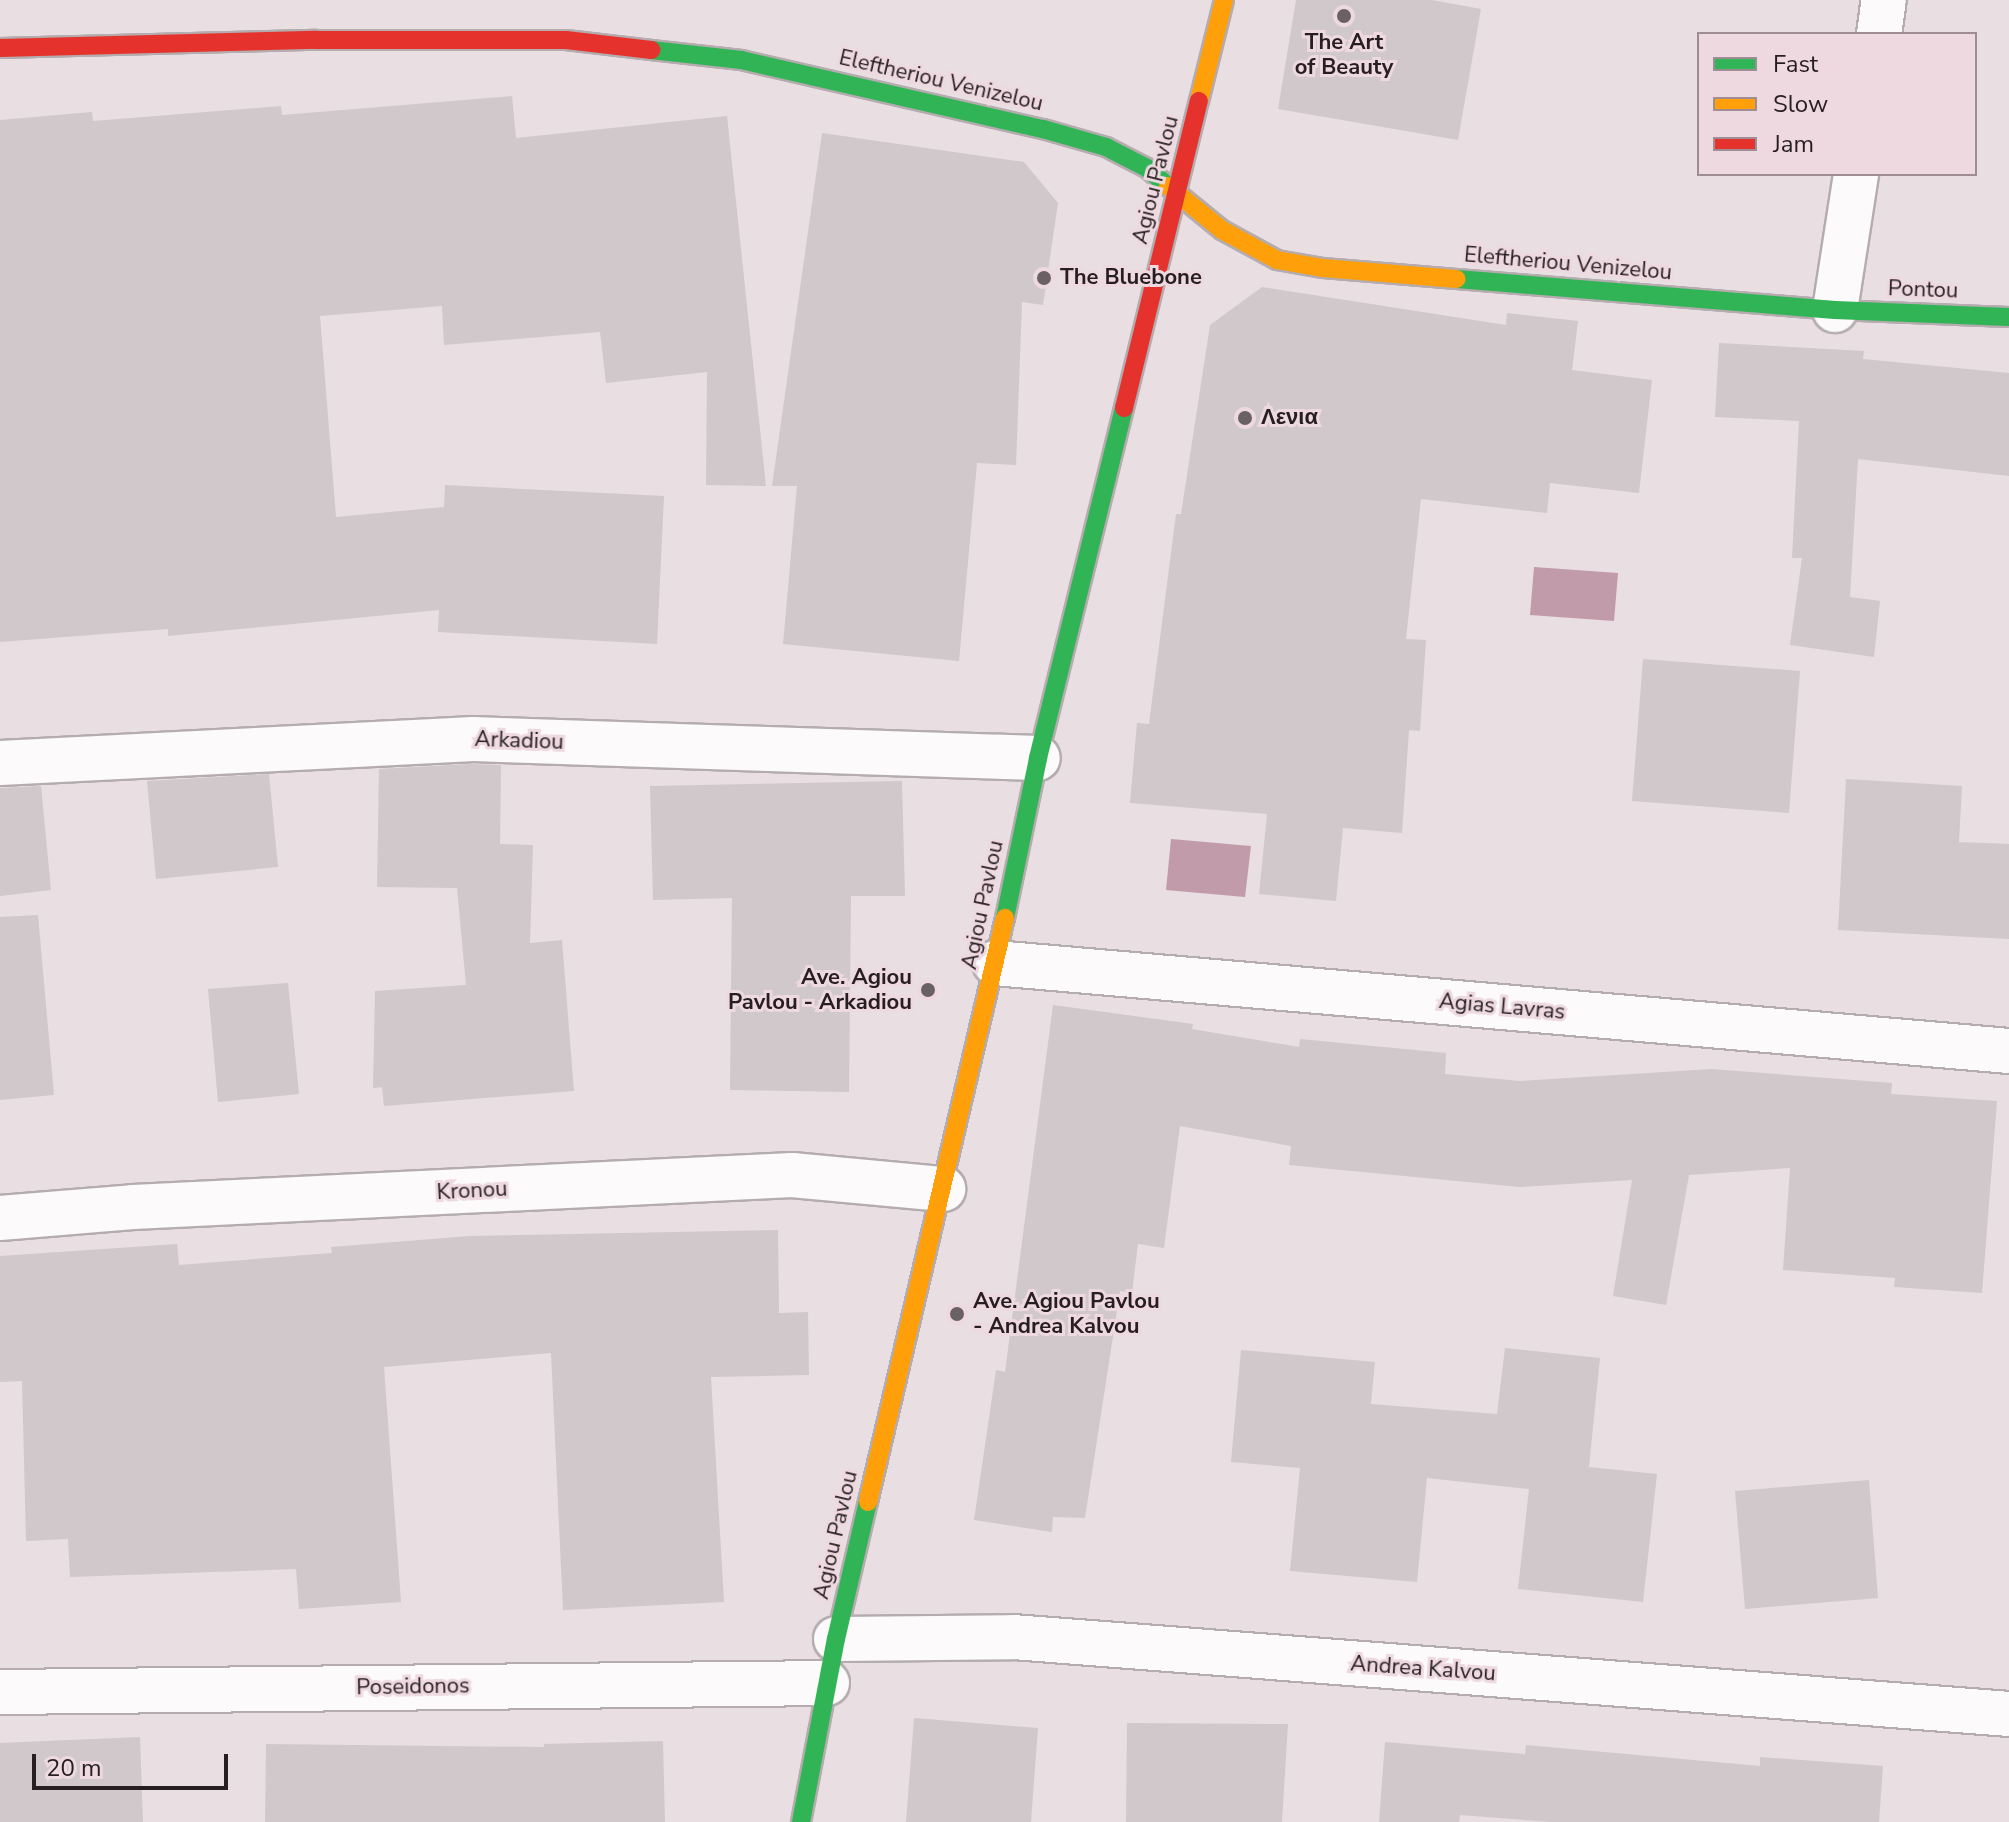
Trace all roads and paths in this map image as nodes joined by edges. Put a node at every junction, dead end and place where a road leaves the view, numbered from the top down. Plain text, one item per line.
1 (1224, 0) edge
2 (1884, 0) edge
3 (1879, 32) edge
4 (0, 48) edge
5 (1856, 176) edge
6 (1178, 193) junction
7 (1835, 310) junction
8 (2009, 317) edge
9 (1038, 758) junction
10 (0, 763) edge
11 (995, 963) junction
12 (2009, 1051) edge
13 (943, 1189) junction
14 (0, 1218) edge
15 (836, 1639) junction
16 (827, 1683) junction
17 (0, 1692) edge
18 (2009, 1714) edge
19 (801, 1822) edge

1 - 6 street, Agiou Pavlou
2 - 3 street
4 - 6 street, Eleftheriou Venizelou
5 - 7 street
6 - 7 street, Eleftheriou Venizelou
6 - 9 street, Agiou Pavlou
7 - 8 street, Pontou
9 - 10 street, Arkadiou
9 - 11 street, Agiou Pavlou
11 - 12 street, Agias Lavras
11 - 13 street, Agiou Pavlou
13 - 14 street, Kronou
13 - 15 street, Agiou Pavlou
15 - 16 street, Agiou Pavlou
15 - 18 street, Andrea Kalvou
16 - 17 street, Poseidonos
16 - 19 street, Agiou Pavlou

